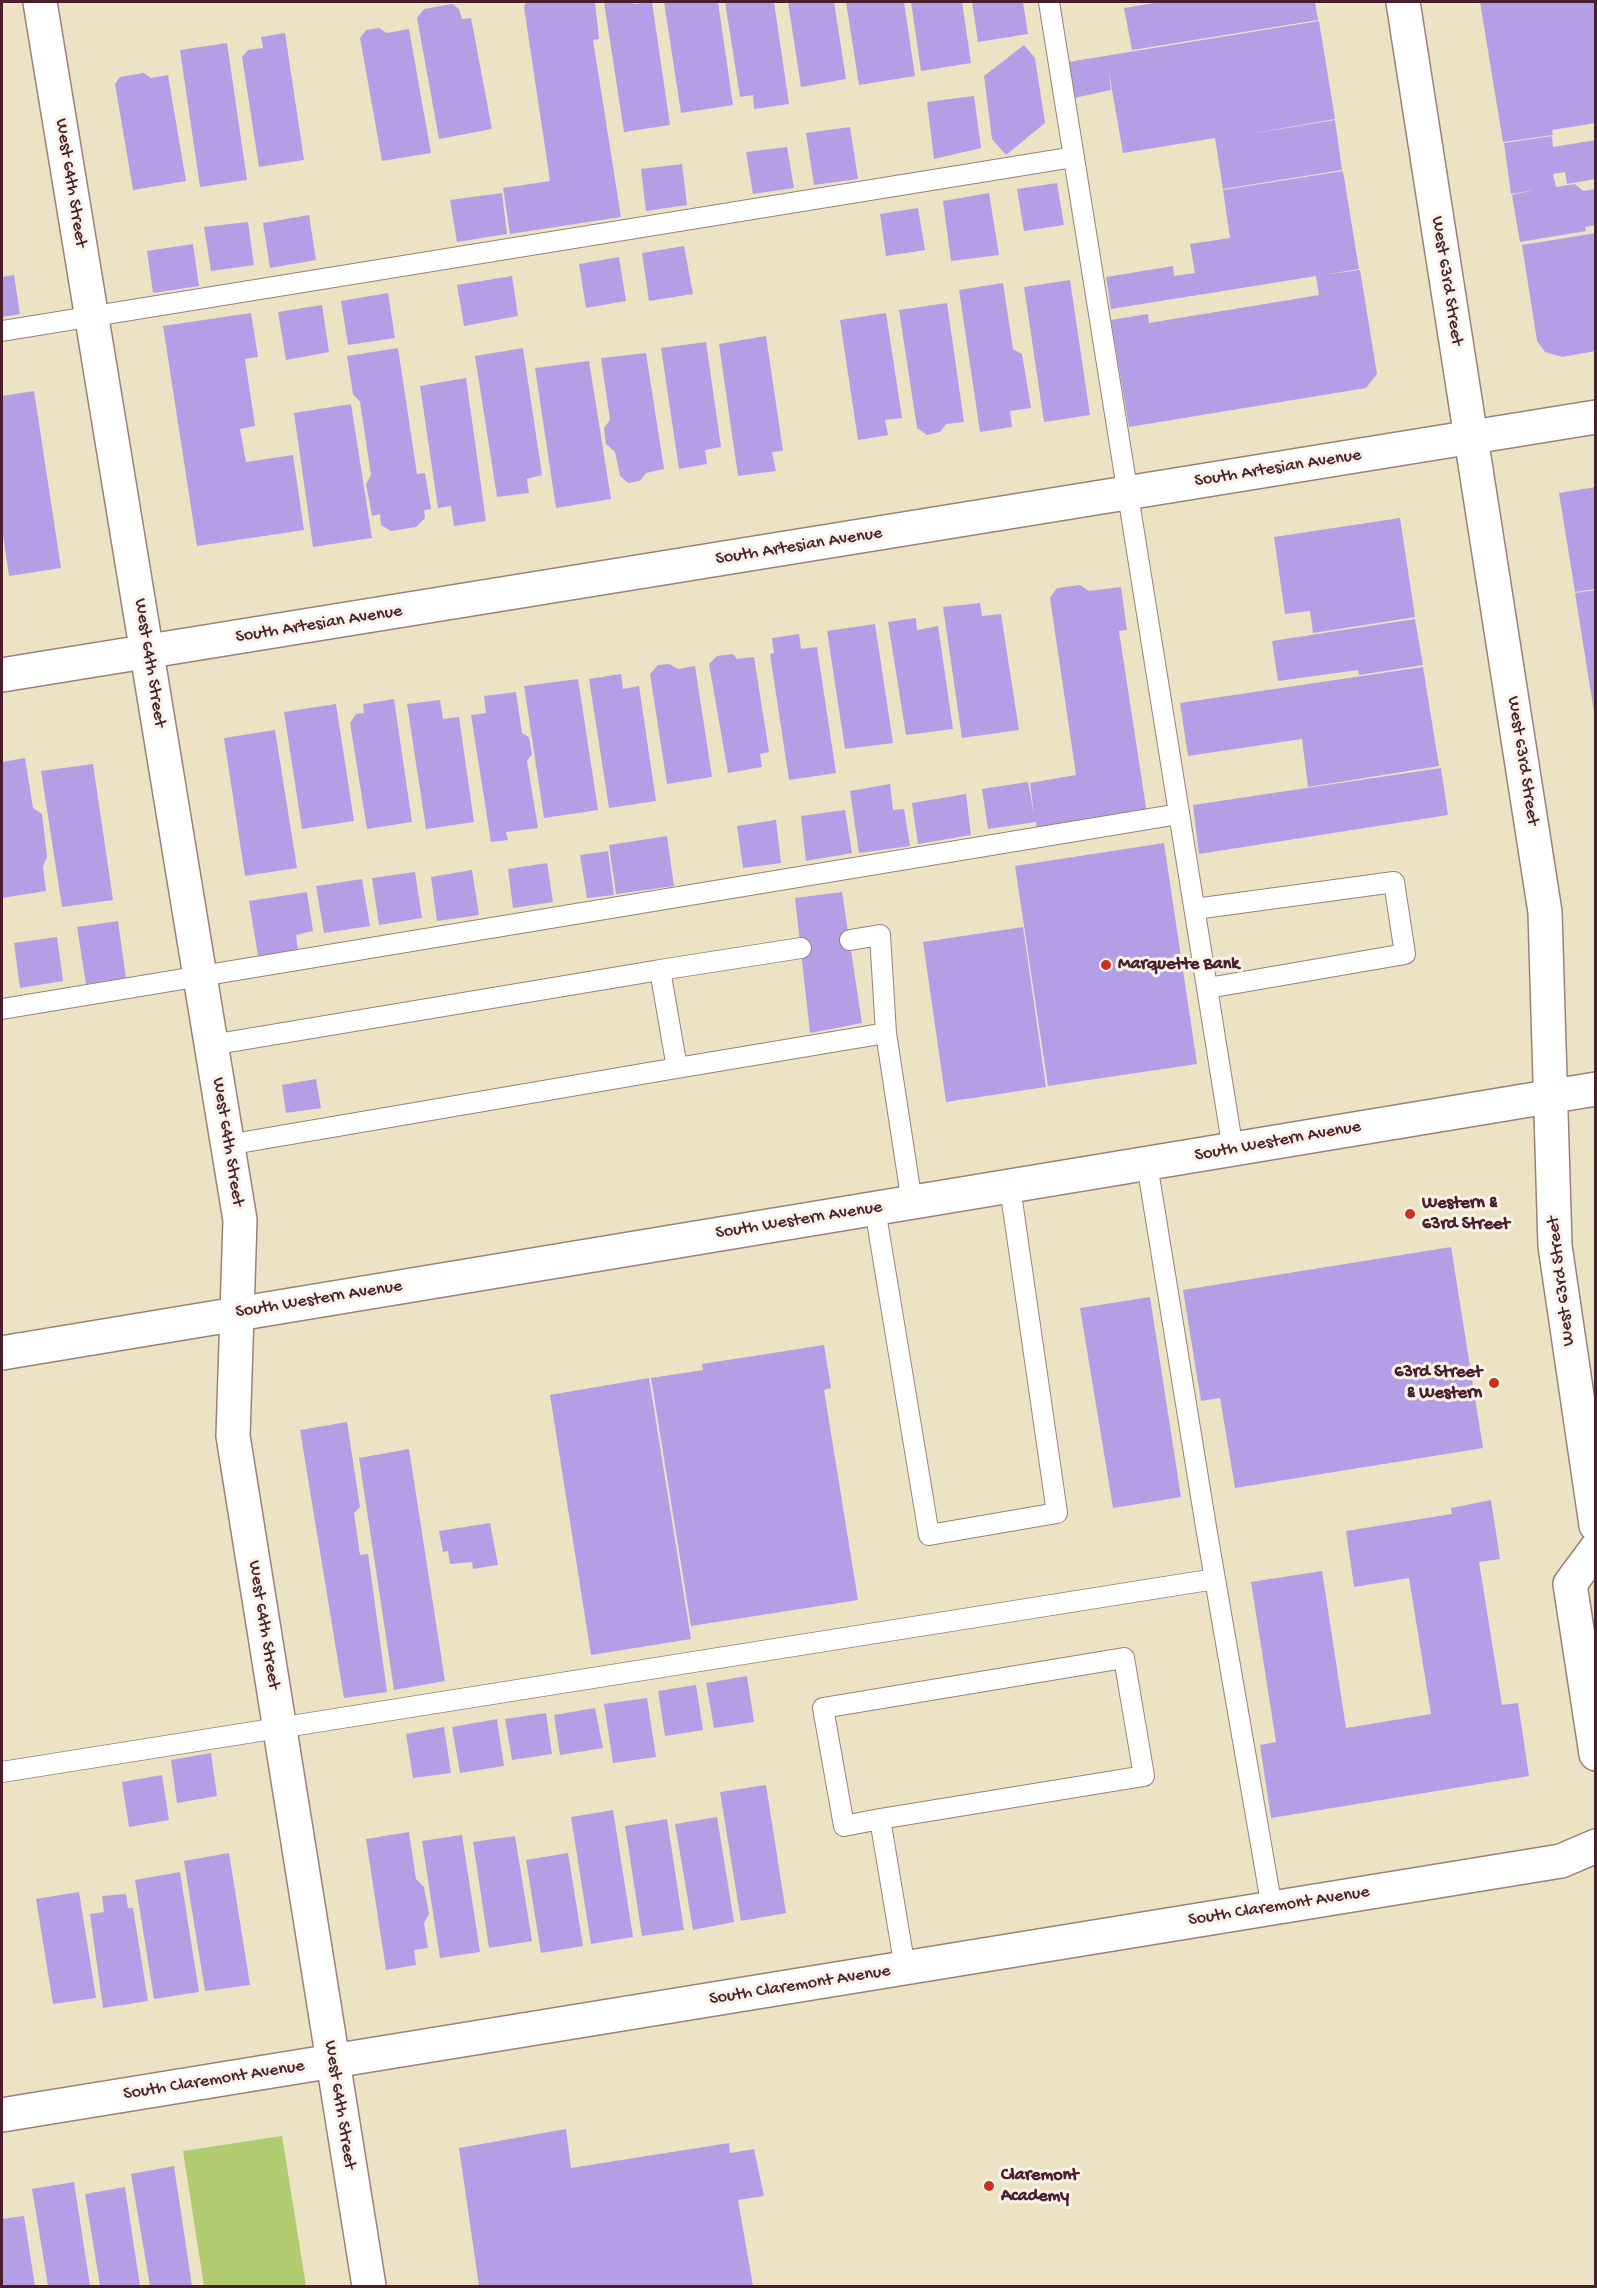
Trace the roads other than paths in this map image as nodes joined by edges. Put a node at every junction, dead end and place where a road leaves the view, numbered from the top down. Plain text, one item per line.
1 (40, 2) edge
2 (1049, 2) edge
3 (1403, 2) edge
4 (1074, 157) junction
5 (92, 316) junction
6 (2, 331) edge
7 (1596, 417) edge
8 (1470, 438) junction
9 (1128, 494) junction
10 (147, 653) junction
11 (2, 675) edge
12 (1179, 814) junction
13 (1195, 909) junction
14 (850, 940) dead end
15 (801, 948) dead end
16 (660, 970) junction
17 (200, 977) junction
18 (1208, 988) junction
19 (2, 1009) edge
20 (886, 1033) junction
21 (211, 1045) junction
22 (677, 1068) junction
23 (1596, 1089) edge
24 (1552, 1095) junction
25 (227, 1145) junction
26 (1233, 1150) junction
27 (1147, 1164) junction
28 (1010, 1187) junction
29 (912, 1203) junction
30 (875, 1209) junction
31 (236, 1313) junction
32 (2, 1353) edge
33 (1596, 1525) edge
34 (1596, 1549) edge
35 (1215, 1579) junction
36 (280, 1728) junction
37 (1596, 1754) edge
38 (2, 1772) edge
39 (880, 1819) junction
40 (1596, 1846) edge
41 (1272, 1908) junction
42 (905, 1968) junction
43 (333, 2062) junction
44 (2, 2115) edge
45 (369, 2286) edge

1 - 5 street, West 64th Street
2 - 4 lane
3 - 8 street, West 63rd Street
4 - 5 lane
4 - 9 lane
5 - 6 lane
5 - 10 street, West 64th Street
7 - 8 street, South Artesian Avenue
8 - 9 street, South Artesian Avenue
8 - 24 street, West 63rd Street
9 - 10 street, South Artesian Avenue
9 - 12 lane
10 - 11 street, South Artesian Avenue
10 - 17 street, West 64th Street
12 - 13 lane
12 - 17 lane
13 - 18 lane
13 - 18 lane
14 - 20 lane
15 - 16 lane
16 - 21 lane
16 - 22 lane
17 - 19 lane
17 - 21 street, West 64th Street
18 - 26 lane
20 - 22 lane
20 - 29 lane
21 - 25 street, West 64th Street
22 - 25 lane
23 - 24 street, South Western Avenue
24 - 26 street, South Western Avenue
24 - 33 street, West 63rd Street
25 - 31 street, West 64th Street
26 - 27 street, South Western Avenue
27 - 28 street, South Western Avenue
27 - 35 lane
28 - 29 street, South Western Avenue
28 - 30 lane
29 - 30 street, South Western Avenue
30 - 31 street, South Western Avenue
31 - 32 street, South Western Avenue
31 - 36 street, West 64th Street
34 - 37 street
35 - 36 lane
35 - 41 lane
36 - 38 lane
36 - 43 street, West 64th Street
39 - 39 lane
39 - 42 lane
40 - 41 street, South Claremont Avenue
41 - 42 street, South Claremont Avenue
42 - 43 street, South Claremont Avenue
43 - 44 street, South Claremont Avenue
43 - 45 street, West 64th Street

